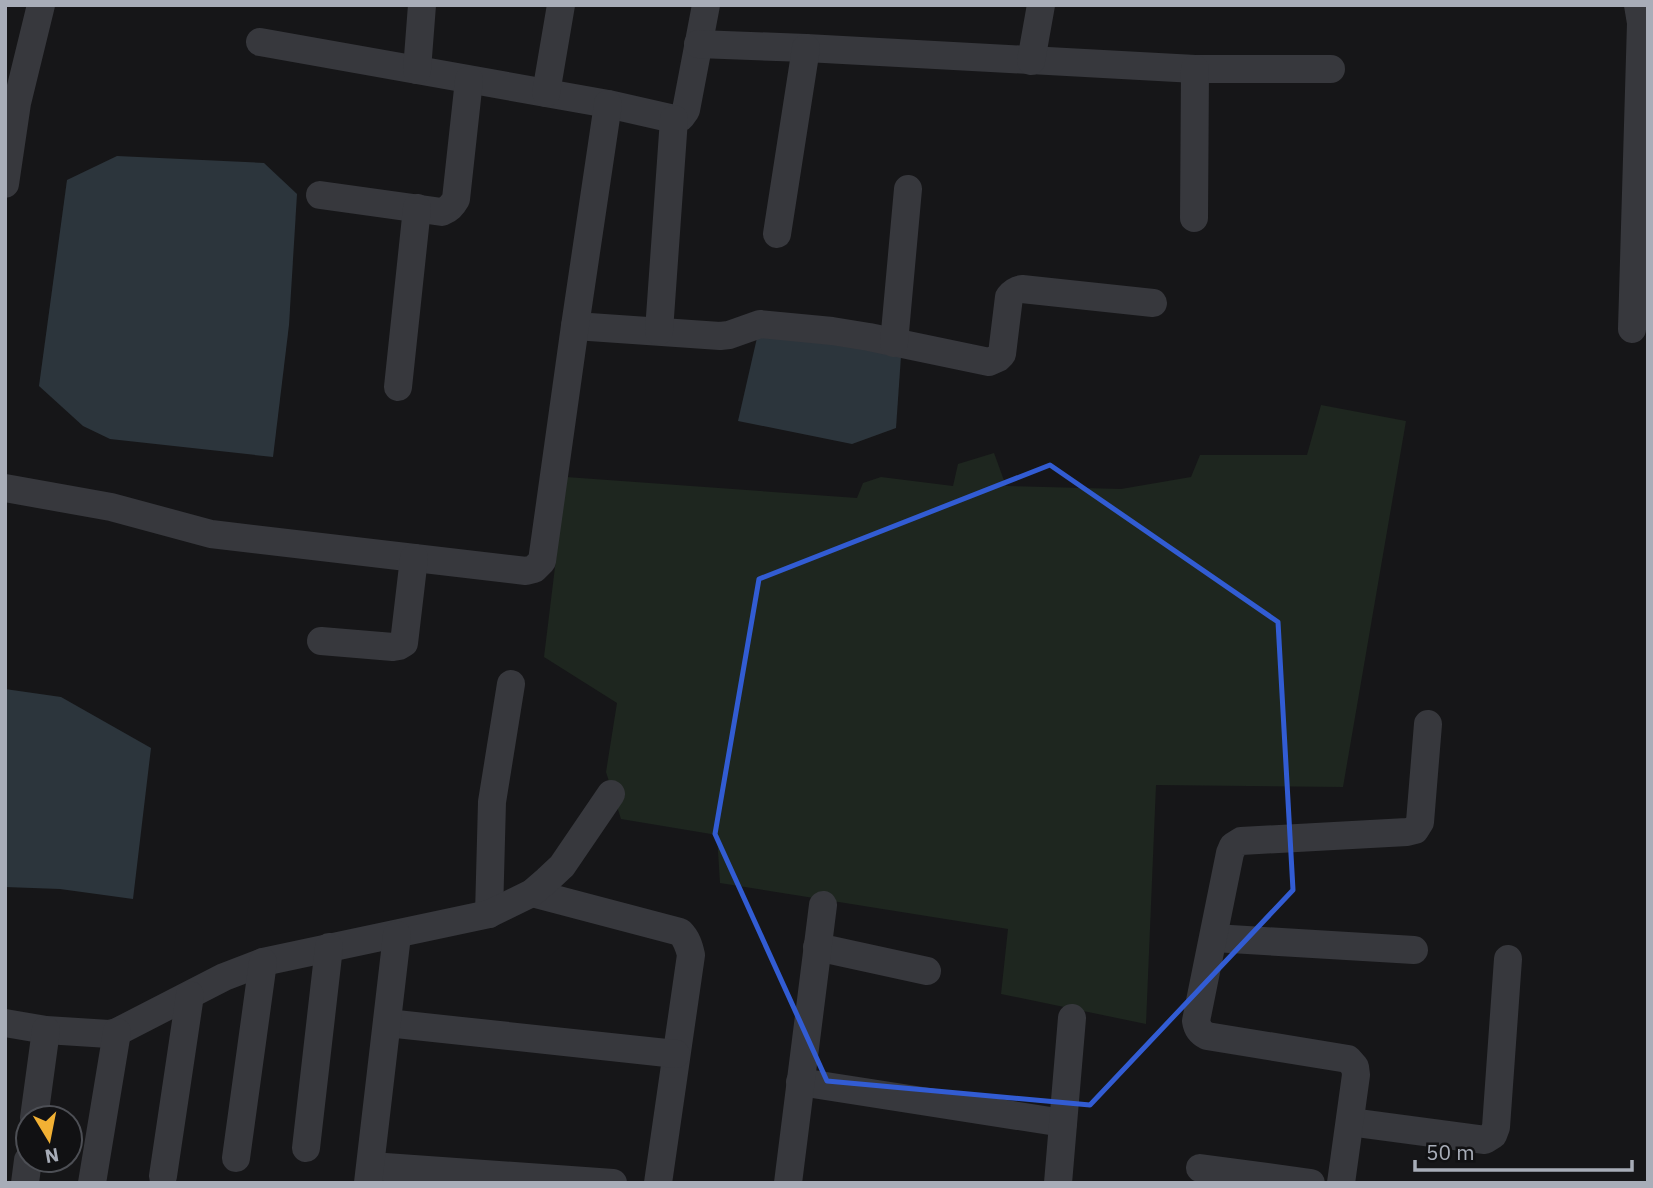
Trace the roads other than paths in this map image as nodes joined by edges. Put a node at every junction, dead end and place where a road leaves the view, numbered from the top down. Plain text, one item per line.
1 (41, 5) edge
2 (422, 5) edge
3 (561, 5) edge
4 (706, 5) edge
5 (1041, 5) edge
6 (1638, 5) edge
7 (260, 42) dead end
8 (698, 44) junction
9 (806, 48) junction
10 (1031, 61) junction
11 (1195, 69) junction
12 (1331, 69) dead end
13 (417, 70) junction
14 (469, 80) junction
15 (546, 93) junction
16 (608, 104) junction
17 (674, 119) junction
18 (6, 166) edge
19 (908, 189) dead end
20 (320, 195) dead end
21 (416, 208) junction
22 (1194, 218) dead end
23 (777, 234) dead end
24 (1153, 303) dead end
25 (575, 326) junction
26 (1632, 329) dead end
27 (659, 331) junction
28 (894, 343) junction
29 (397, 387) dead end
30 (5, 488) edge
31 (414, 558) junction
32 (321, 641) dead end
33 (511, 684) dead end
34 (1428, 724) dead end
35 (611, 794) dead end
36 (532, 893) junction
37 (823, 905) dead end
38 (489, 914) junction
39 (397, 934) junction
40 (1214, 938) junction
41 (329, 947) junction
42 (817, 947) junction
43 (1414, 950) dead end
44 (1508, 959) dead end
45 (263, 962) junction
46 (927, 971) dead end
47 (190, 995) junction
48 (1072, 1018) dead end
49 (5, 1023) edge
50 (387, 1023) junction
51 (46, 1030) junction
52 (117, 1032) junction
53 (676, 1054) junction
54 (800, 1082) junction
55 (36, 1104) edge
56 (1350, 1122) junction
57 (1063, 1123) junction
58 (306, 1148) dead end
59 (236, 1158) dead end
60 (1200, 1168) dead end
61 (369, 1175) edge
62 (163, 1176) dead end
63 (92, 1183) edge
64 (613, 1183) edge
65 (658, 1183) edge
66 (788, 1183) edge
67 (1058, 1183) edge
68 (1311, 1183) edge
69 (1341, 1183) edge

1 - 18 street
2 - 13 street
3 - 15 street
4 - 8 street
5 - 10 street
6 - 26 street
7 - 13 street
8 - 9 street
8 - 17 street
9 - 10 street
9 - 23 street
10 - 11 street
11 - 12 street
11 - 22 street
13 - 14 street
14 - 15 street
14 - 21 street
15 - 16 street
16 - 17 street
16 - 25 street
17 - 27 street
19 - 28 street
20 - 21 street
21 - 29 street
24 - 28 street
25 - 27 street
25 - 31 street
27 - 28 street
30 - 31 street
31 - 32 street
33 - 38 street
34 - 40 street
35 - 36 street
36 - 38 street
36 - 53 street
37 - 42 street
38 - 39 street
39 - 41 street
39 - 50 street
40 - 43 street
40 - 56 street
41 - 45 street
41 - 58 street
42 - 46 street
42 - 54 street
44 - 56 street
45 - 47 street
45 - 59 street
47 - 52 street
47 - 62 street
48 - 57 street
49 - 51 street
50 - 53 street
50 - 61 street
51 - 52 street
51 - 55 street
52 - 63 street
53 - 65 street
54 - 57 street
54 - 66 street
56 - 69 street
57 - 67 street
60 - 68 street
61 - 64 street

